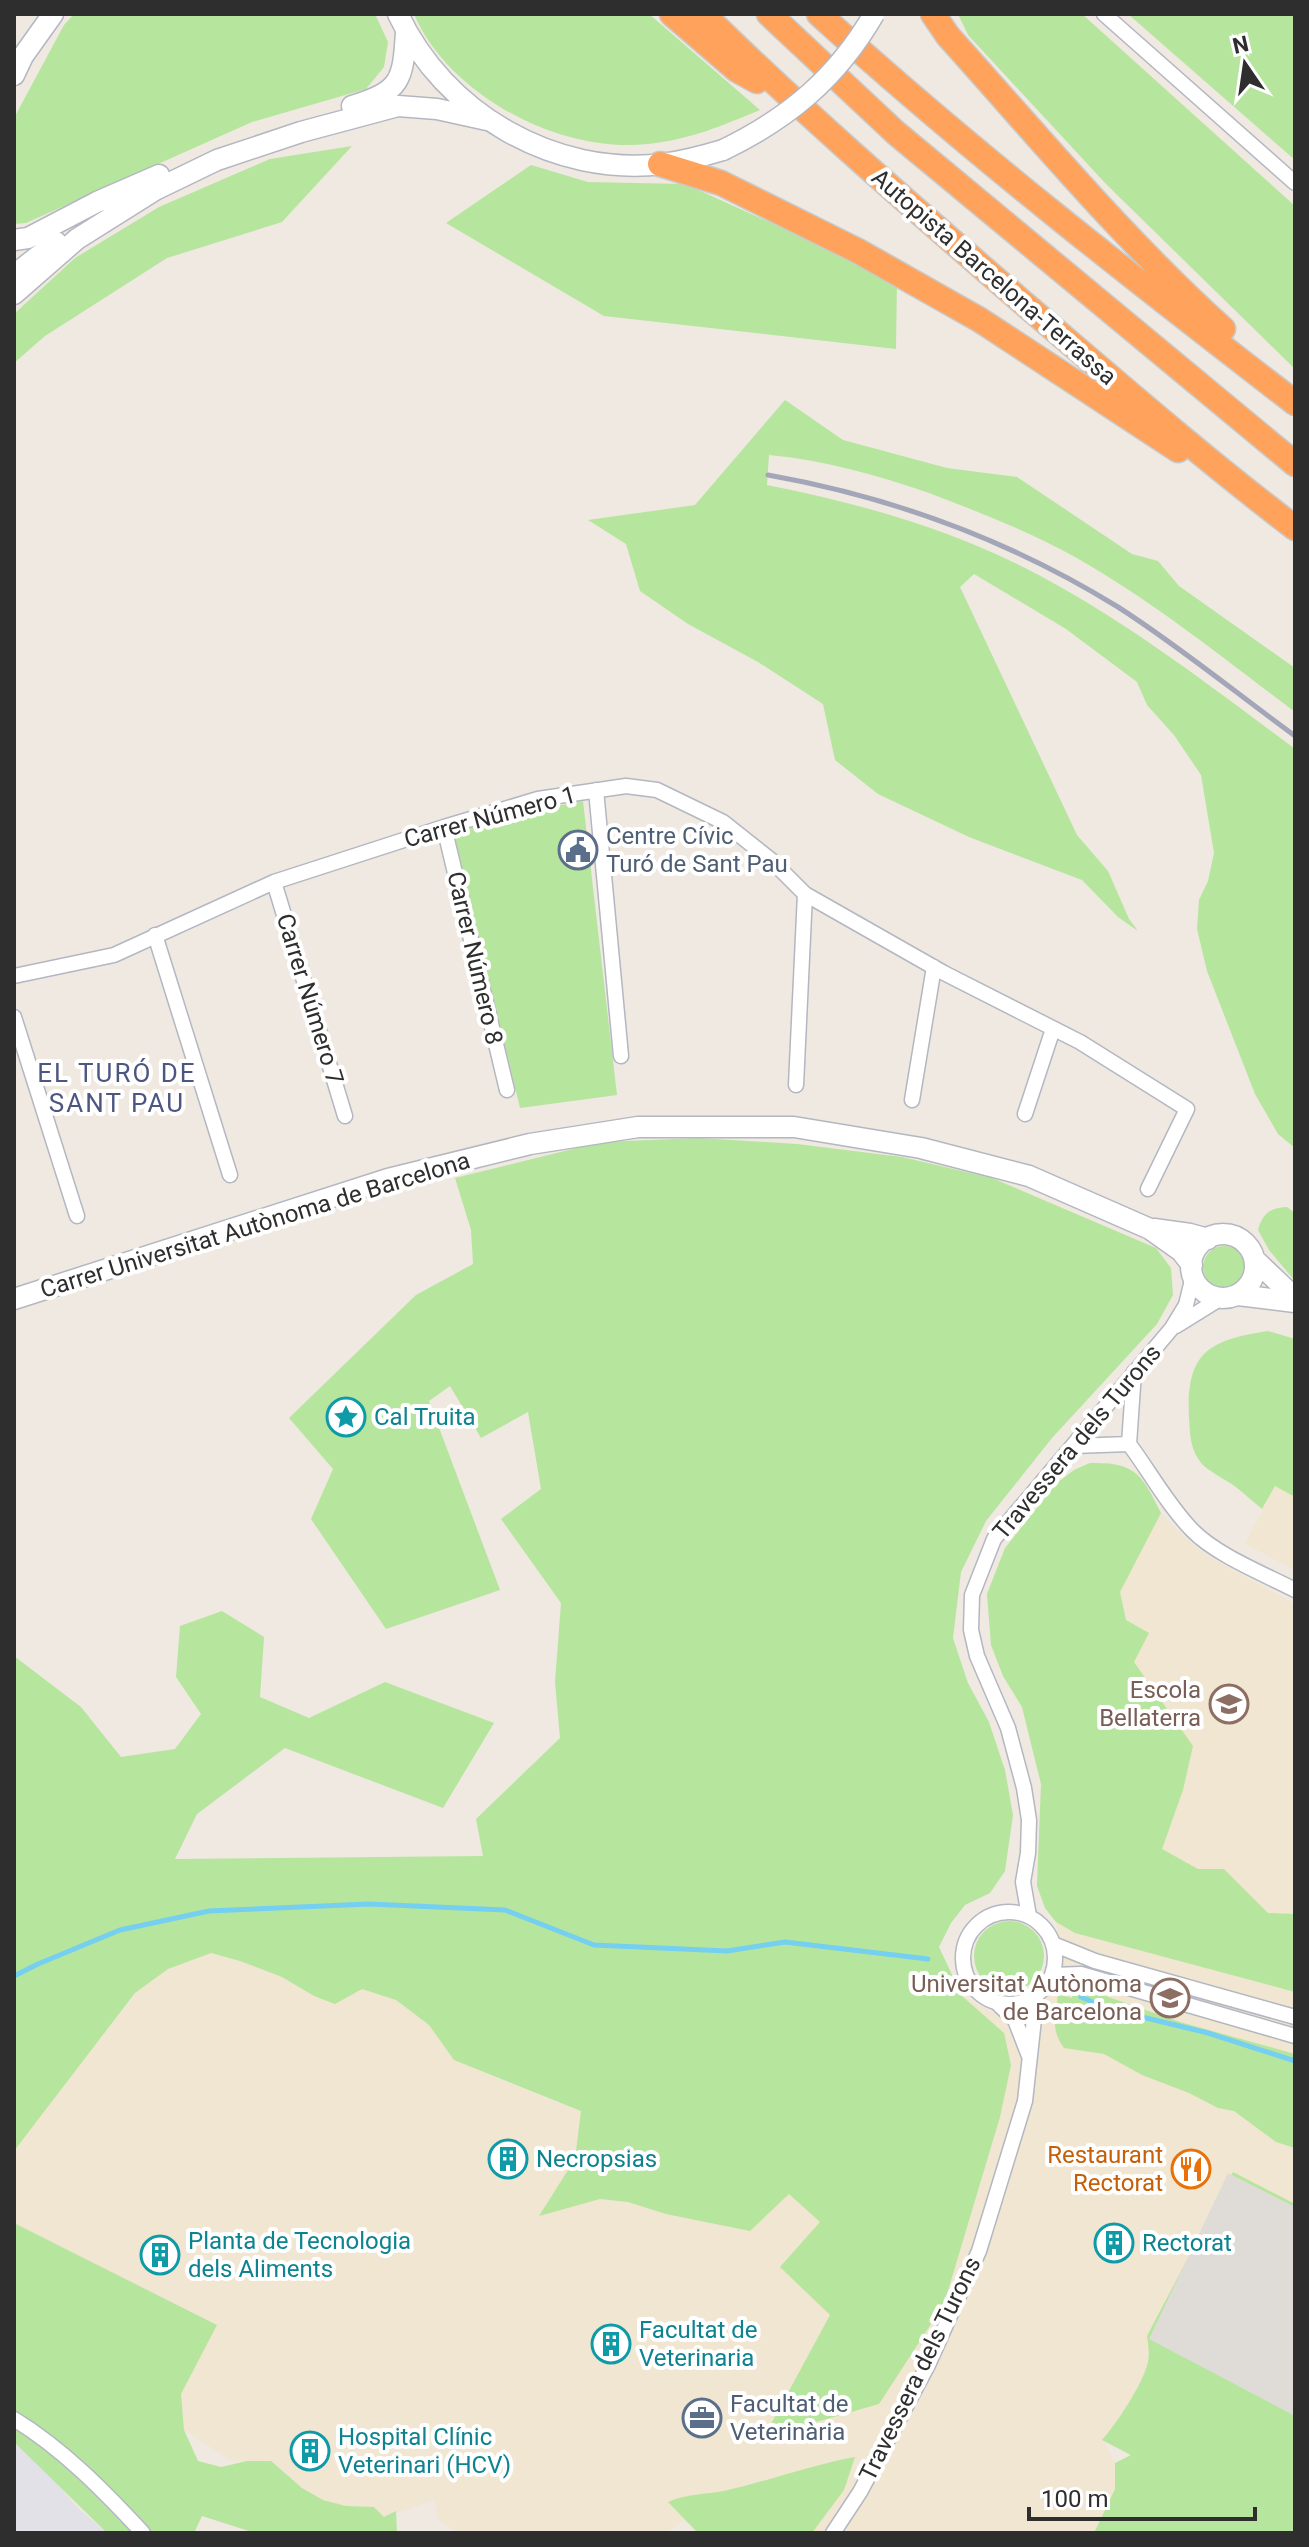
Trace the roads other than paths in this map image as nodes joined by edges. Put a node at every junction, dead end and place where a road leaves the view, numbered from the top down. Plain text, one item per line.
1 (41, 14) edge
2 (53, 14) edge
3 (672, 14) edge
4 (703, 14) edge
5 (769, 14) edge
6 (819, 14) edge
7 (874, 14) edge
8 (933, 14) edge
9 (1104, 14) edge
10 (402, 23) edge
11 (14, 55) edge
12 (14, 75) edge
13 (395, 98) junction
14 (789, 98) junction
15 (487, 120) junction
16 (660, 164) junction
17 (159, 175) junction
18 (1295, 183) edge
19 (14, 240) edge
20 (14, 275) edge
21 (14, 294) edge
22 (1295, 403) edge
23 (1295, 464) edge
24 (1248, 493) junction
25 (1295, 528) edge
26 (596, 790) junction
27 (444, 827) junction
28 (274, 882) junction
29 (805, 894) junction
30 (155, 935) junction
31 (934, 967) junction
32 (14, 976) edge
33 (14, 1017) edge
34 (1053, 1029) junction
35 (621, 1056) dead end
36 (796, 1085) dead end
37 (507, 1090) dead end
38 (912, 1100) dead end
39 (1025, 1114) dead end
40 (345, 1116) dead end
41 (230, 1175) dead end
42 (1148, 1189) dead end
43 (77, 1216) dead end
44 (1150, 1229) junction
45 (1208, 1239) junction
46 (1254, 1259) junction
47 (1192, 1271) junction
48 (1230, 1296) junction
49 (14, 1299) edge
50 (1295, 1300) edge
51 (1172, 1328) junction
52 (1134, 1371) junction
53 (1129, 1444) junction
54 (1073, 1446) junction
55 (1295, 1590) edge
56 (1023, 1882) junction
57 (997, 1913) junction
58 (1029, 1916) junction
59 (1053, 1944) junction
60 (1052, 1975) junction
61 (1035, 1996) junction
62 (997, 2003) junction
63 (1295, 2017) edge
64 (1295, 2036) edge
65 (1031, 2060) junction
66 (14, 2419) edge
67 (143, 2533) edge
68 (833, 2533) edge

1 - 11 street
2 - 12 street
3 - 14 highway
4 - 14 highway, Autopista Barcelona-Terrassa
5 - 23 highway, Autopista Barcelona-Terrassa
6 - 22 highway
7 - 16 street, bridge
8 - 22 highway
9 - 18 street
10 - 13 street
10 - 15 street
13 - 15 street
13 - 17 street
13 - 21 street
14 - 24 highway, Autopista Barcelona-Terrassa
15 - 16 street
16 - 24 highway
17 - 19 street
17 - 20 street
24 - 25 highway, Autopista Barcelona-Terrassa
26 - 27 street, Carrer Número 1
26 - 29 street, Carrer Número 1
26 - 35 street
27 - 28 street, Carrer Número 1
27 - 37 street, Carrer Número 8
28 - 30 street, Carrer Número 1
28 - 40 street, Carrer Número 7
29 - 31 street, Carrer Número 1
29 - 36 street
30 - 32 street, Carrer Número 1
30 - 41 street
31 - 34 street, Carrer Número 1
31 - 38 street
33 - 43 street
34 - 39 street
34 - 42 street, Carrer Número 1
44 - 45 street, Carrer Universitat Autònoma de Barcelona
44 - 47 street, Carrer Universitat Autònoma de Barcelona
44 - 49 street, Carrer Universitat Autònoma de Barcelona
45 - 46 street
45 - 47 street
46 - 48 street
46 - 50 street
47 - 48 street
47 - 51 street, Travessera dels Turons
48 - 50 street
48 - 51 street, Travessera dels Turons
51 - 52 street, Travessera dels Turons
52 - 53 street
52 - 54 street, Travessera dels Turons
53 - 54 street
53 - 55 street
54 - 56 street, Travessera dels Turons
56 - 57 street
56 - 58 street, Travessera dels Turons
57 - 58 street
57 - 62 street
58 - 59 street
59 - 60 street
59 - 63 street
60 - 61 street
60 - 64 street
61 - 62 street
61 - 65 street, Travessera dels Turons
62 - 65 street
65 - 68 street, Travessera dels Turons
66 - 67 street

